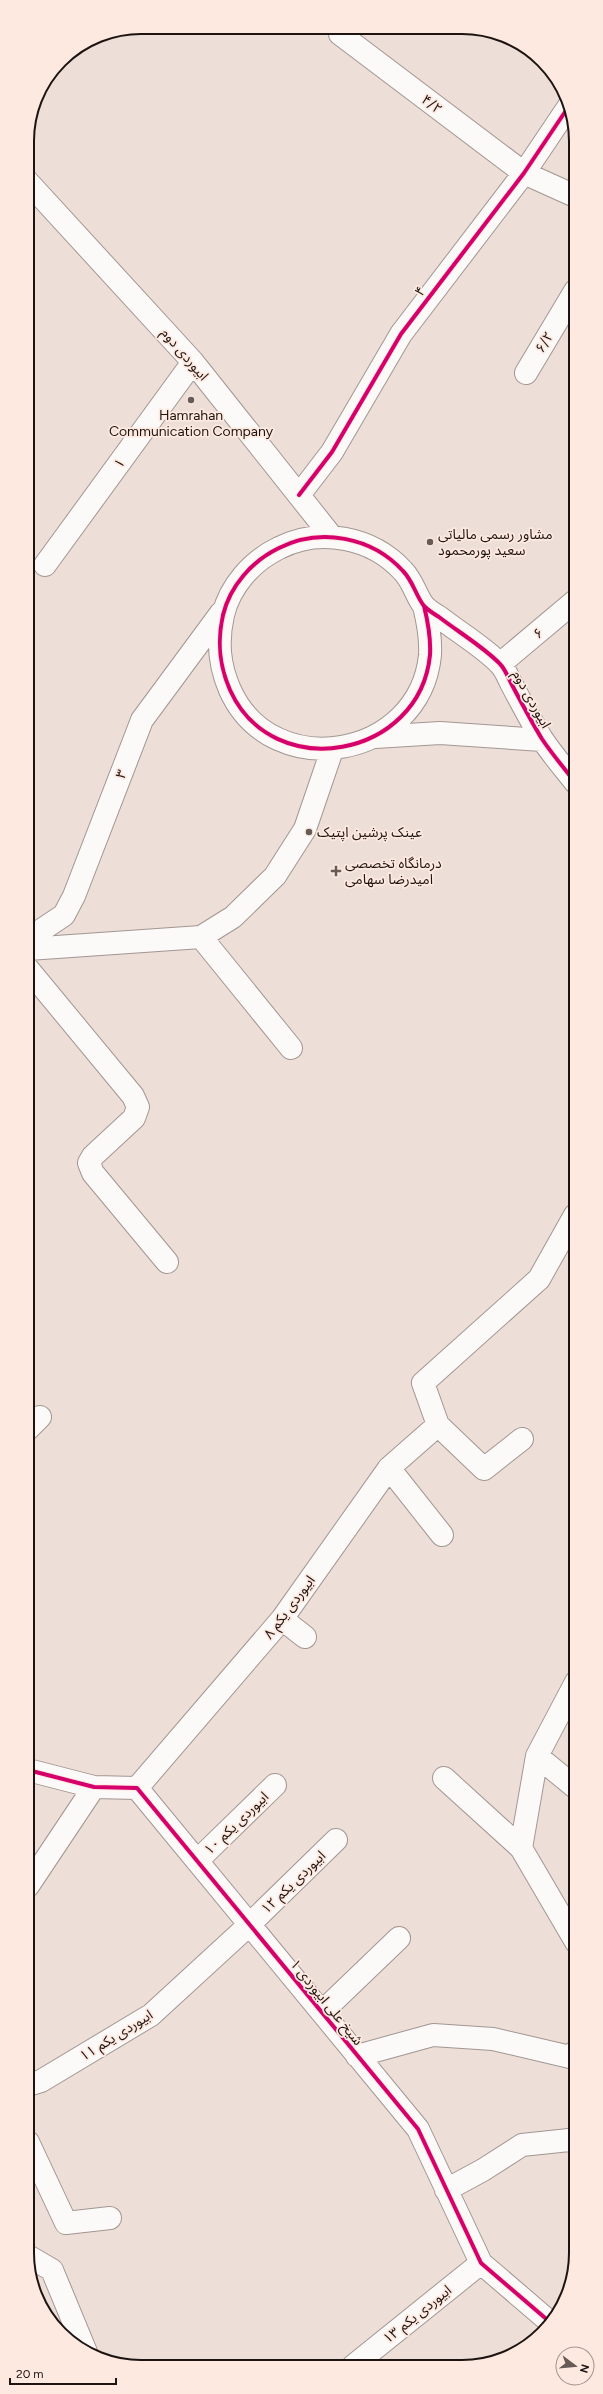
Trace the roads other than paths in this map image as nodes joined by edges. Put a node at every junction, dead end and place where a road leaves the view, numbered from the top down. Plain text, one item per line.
1 (340, 34) dead end
2 (565, 112) edge
3 (524, 174) junction
4 (34, 189) edge
5 (569, 193) edge
6 (569, 301) edge
7 (193, 362) junction
8 (526, 373) dead end
9 (299, 495) junction
10 (326, 530) junction
11 (45, 565) dead end
12 (424, 606) junction
13 (569, 606) edge
14 (225, 609) junction
15 (500, 664) junction
16 (375, 737) junction
17 (542, 740) junction
18 (332, 750) junction
19 (569, 774) edge
20 (34, 935) edge
21 (201, 937) junction
22 (34, 949) edge
23 (34, 976) edge
24 (291, 1048) dead end
25 (569, 1226) edge
26 (167, 1262) dead end
27 (438, 1425) junction
28 (522, 1439) dead end
29 (389, 1468) junction
30 (442, 1535) dead end
31 (282, 1619) junction
32 (305, 1637) dead end
33 (569, 1695) edge
34 (537, 1756) junction
35 (34, 1772) edge
36 (444, 1778) dead end
37 (569, 1782) edge
38 (275, 1785) dead end
39 (94, 1787) junction
40 (137, 1788) junction
41 (336, 1840) dead end
42 (520, 1848) junction
43 (197, 1861) junction
44 (34, 1877) edge
45 (249, 1925) junction
46 (569, 1930) edge
47 (400, 1938) dead end
48 (322, 2012) junction
49 (357, 2056) junction
50 (569, 2057) edge
51 (34, 2083) edge
52 (569, 2140) edge
53 (34, 2155) edge
54 (446, 2190) junction
55 (110, 2218) dead end
56 (34, 2260) edge
57 (481, 2263) junction
58 (546, 2319) edge
59 (82, 2342) edge
60 (360, 2360) edge

1 - 3 street, ۴/۲
2 - 3 street, ۴
3 - 5 street, ۴/۲
3 - 9 street, ۴
4 - 7 street, ابیوردی دوم
6 - 8 street, ۶/۲
7 - 9 street, ابیوردی دوم
7 - 11 street, ۱
9 - 10 street, ابیوردی دوم
10 - 12 street
10 - 14 street
12 - 15 street, ابیوردی دوم
12 - 16 street
13 - 15 street, ۶
14 - 18 street
14 - 20 street, ۳
15 - 17 street, ابیوردی دوم
16 - 17 street
16 - 18 street
17 - 19 street, ابیوردی دوم
18 - 21 street
21 - 22 street
21 - 24 street
23 - 26 street
25 - 27 street
27 - 28 street
27 - 29 street, ۸ ابیوردی یکم
29 - 30 street
29 - 31 street, ۸ ابیوردی یکم
31 - 32 street
31 - 40 street, ۸ ابیوردی یکم
33 - 34 street
34 - 37 street
34 - 42 street
35 - 39 street
36 - 42 street
38 - 43 street, ۱۰ ابیوردی یکم
39 - 40 street
39 - 44 street
40 - 43 street, شیخ علی ابیوردی ۱
41 - 45 street, ۱۲ ابیوردی یکم
42 - 46 street
43 - 45 street, شیخ علی ابیوردی ۱
45 - 48 street, شیخ علی ابیوردی ۱
45 - 51 street, ۱۱ ابیوردی یکم
47 - 48 street
48 - 49 street, شیخ علی ابیوردی ۱
49 - 50 street
49 - 54 street, شیخ علی ابیوردی ۱
52 - 54 street
53 - 55 street
54 - 57 street, شیخ علی ابیوردی ۱
56 - 59 street
57 - 58 street, شیخ علی ابیوردی ۱
57 - 60 street, ۱۳ ابیوردی یکم

